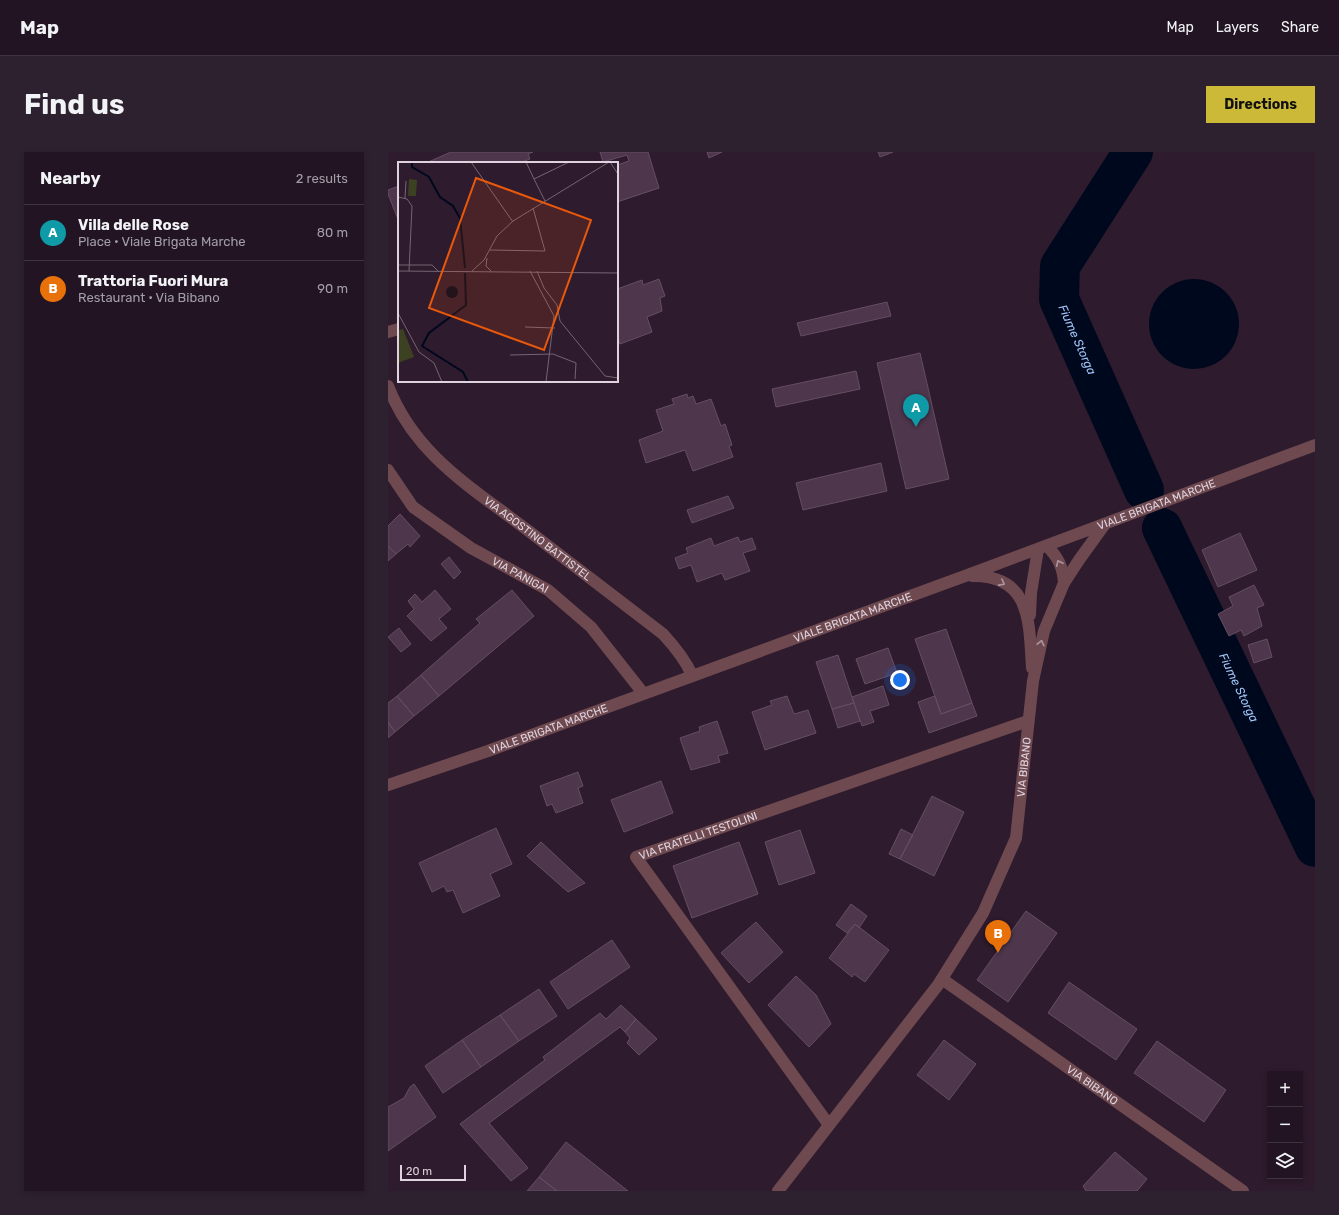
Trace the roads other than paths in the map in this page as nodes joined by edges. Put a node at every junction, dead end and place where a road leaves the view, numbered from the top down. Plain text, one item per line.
1 (398, 329) edge
2 (388, 332) edge
3 (389, 392) edge
4 (1315, 444) edge
5 (388, 470) edge
6 (1105, 524) junction
7 (1042, 547) junction
8 (965, 576) junction
9 (1064, 583) junction
10 (1030, 629) junction
11 (692, 675) junction
12 (1033, 681) junction
13 (643, 693) junction
14 (1028, 721) junction
15 (388, 785) edge
16 (942, 979) junction
17 (829, 1126) junction
18 (778, 1191) edge
19 (1243, 1191) edge

1 - 2 street
3 - 11 street, VIA AGOSTINO BATTISTEL
4 - 6 street, VIALE BRIGATA MARCHE
5 - 13 street, VIA PANIGAI
6 - 7 street, VIALE BRIGATA MARCHE
6 - 9 street, VIA BIBANO
7 - 8 street, VIALE BRIGATA MARCHE
9 -> 7 street
7 - 10 street
8 -> 10 street, VIA BIBANO
8 - 11 street, VIALE BRIGATA MARCHE
12 -> 9 street, VIA BIBANO
10 - 12 street, VIA BIBANO
11 - 13 street, VIALE BRIGATA MARCHE
12 - 14 street, VIA BIBANO
13 - 15 street, VIALE BRIGATA MARCHE
14 - 16 street, VIA BIBANO
14 - 17 street, VIA FRATELLI TESTOLINI
16 - 17 street, VIA BIBANO
16 - 19 street, VIA BIBANO
17 - 18 street, VIA BIBANO

